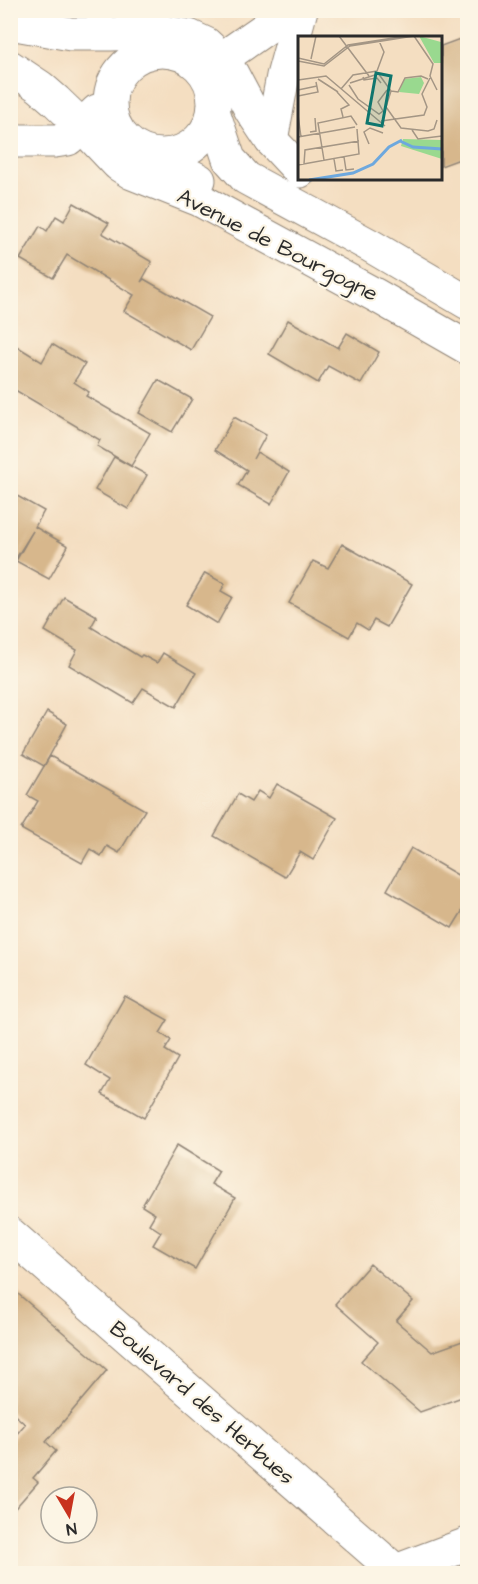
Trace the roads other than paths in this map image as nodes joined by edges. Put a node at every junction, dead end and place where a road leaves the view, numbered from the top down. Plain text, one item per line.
1 (292, 10) edge
2 (301, 10) edge
3 (10, 23) edge
4 (213, 64) junction
5 (10, 67) edge
6 (110, 100) junction
7 (214, 114) junction
8 (83, 136) junction
9 (271, 140) junction
10 (10, 141) edge
11 (143, 151) junction
12 (298, 169) edge
13 (309, 180) edge
14 (468, 286) edge
15 (468, 303) edge
16 (468, 329) edge
17 (468, 348) edge
18 (10, 1233) edge
19 (468, 1544) edge
20 (397, 1572) edge

1 - 4 street
2 - 9 street
3 - 4 street
4 - 6 street
4 - 7 street
4 - 9 street
5 - 8 street, Avenue de Bourgogne
6 - 8 street
6 - 11 street
7 - 11 street
7 - 15 street, Avenue de Bourgogne
8 - 10 street
8 - 11 street
8 - 17 street, Avenue de Bourgogne
9 - 12 street
11 - 16 street, Avenue de Bourgogne
13 - 14 street
18 - 20 street, Boulevard des Herbues
19 - 20 street

